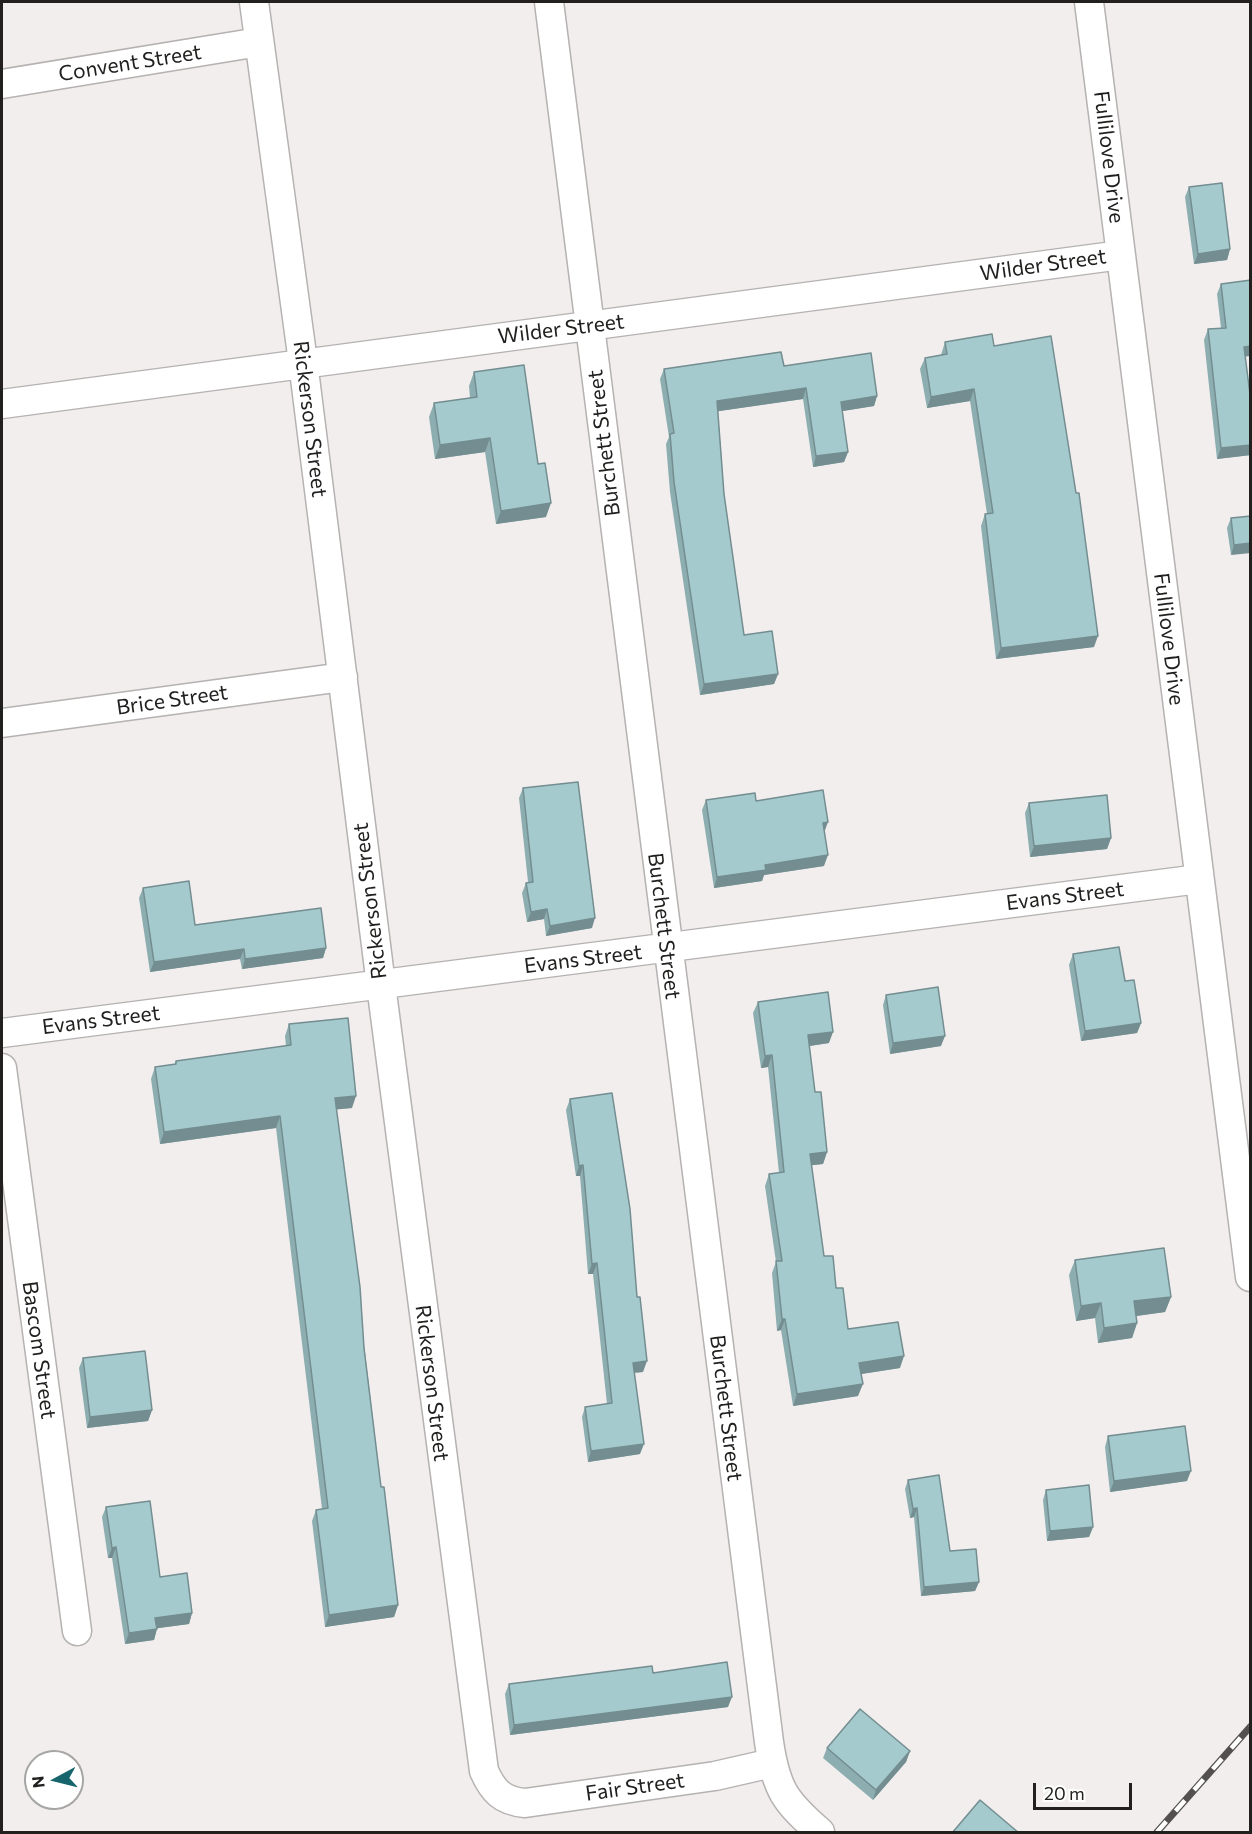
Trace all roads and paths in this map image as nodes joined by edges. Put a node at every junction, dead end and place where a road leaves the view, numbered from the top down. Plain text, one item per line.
1 (254, 2) edge
2 (549, 2) edge
3 (1089, 2) edge
4 (259, 42) junction
5 (2, 84) edge
6 (1121, 255) junction
7 (590, 325) junction
8 (303, 362) junction
9 (2, 404) edge
10 (343, 677) junction
11 (2, 723) edge
12 (1199, 879) junction
13 (666, 948) junction
14 (381, 985) junction
15 (2, 1033) edge
16 (2, 1068) edge
17 (1240, 1103) edge
18 (1251, 1276) edge
19 (77, 1632) dead end
20 (772, 1763) junction
21 (499, 1796) joint
22 (820, 1833) edge

1 - 4 street, Rickerson Street
2 - 7 street, Burchett Street
3 - 6 street, Fullilove Drive
4 - 5 street, Convent Street
4 - 8 street, Rickerson Street
6 - 7 street, Wilder Street
6 - 12 street, Fullilove Drive
7 - 8 street, Wilder Street
7 - 13 street, Burchett Street
8 - 9 street, Wilder Street
8 - 10 street, Rickerson Street
10 - 11 street, Brice Street
10 - 14 street, Rickerson Street
12 - 13 street, Evans Street
12 - 17 street, Fullilove Drive
13 - 14 street, Evans Street
13 - 20 street, Burchett Street
14 - 15 street, Evans Street
14 - 21 street, Rickerson Street
16 - 19 street, Bascom Street
17 - 18 street, Fullilove Drive
20 - 21 street, Fair Street
20 - 22 street, Burchett Street

